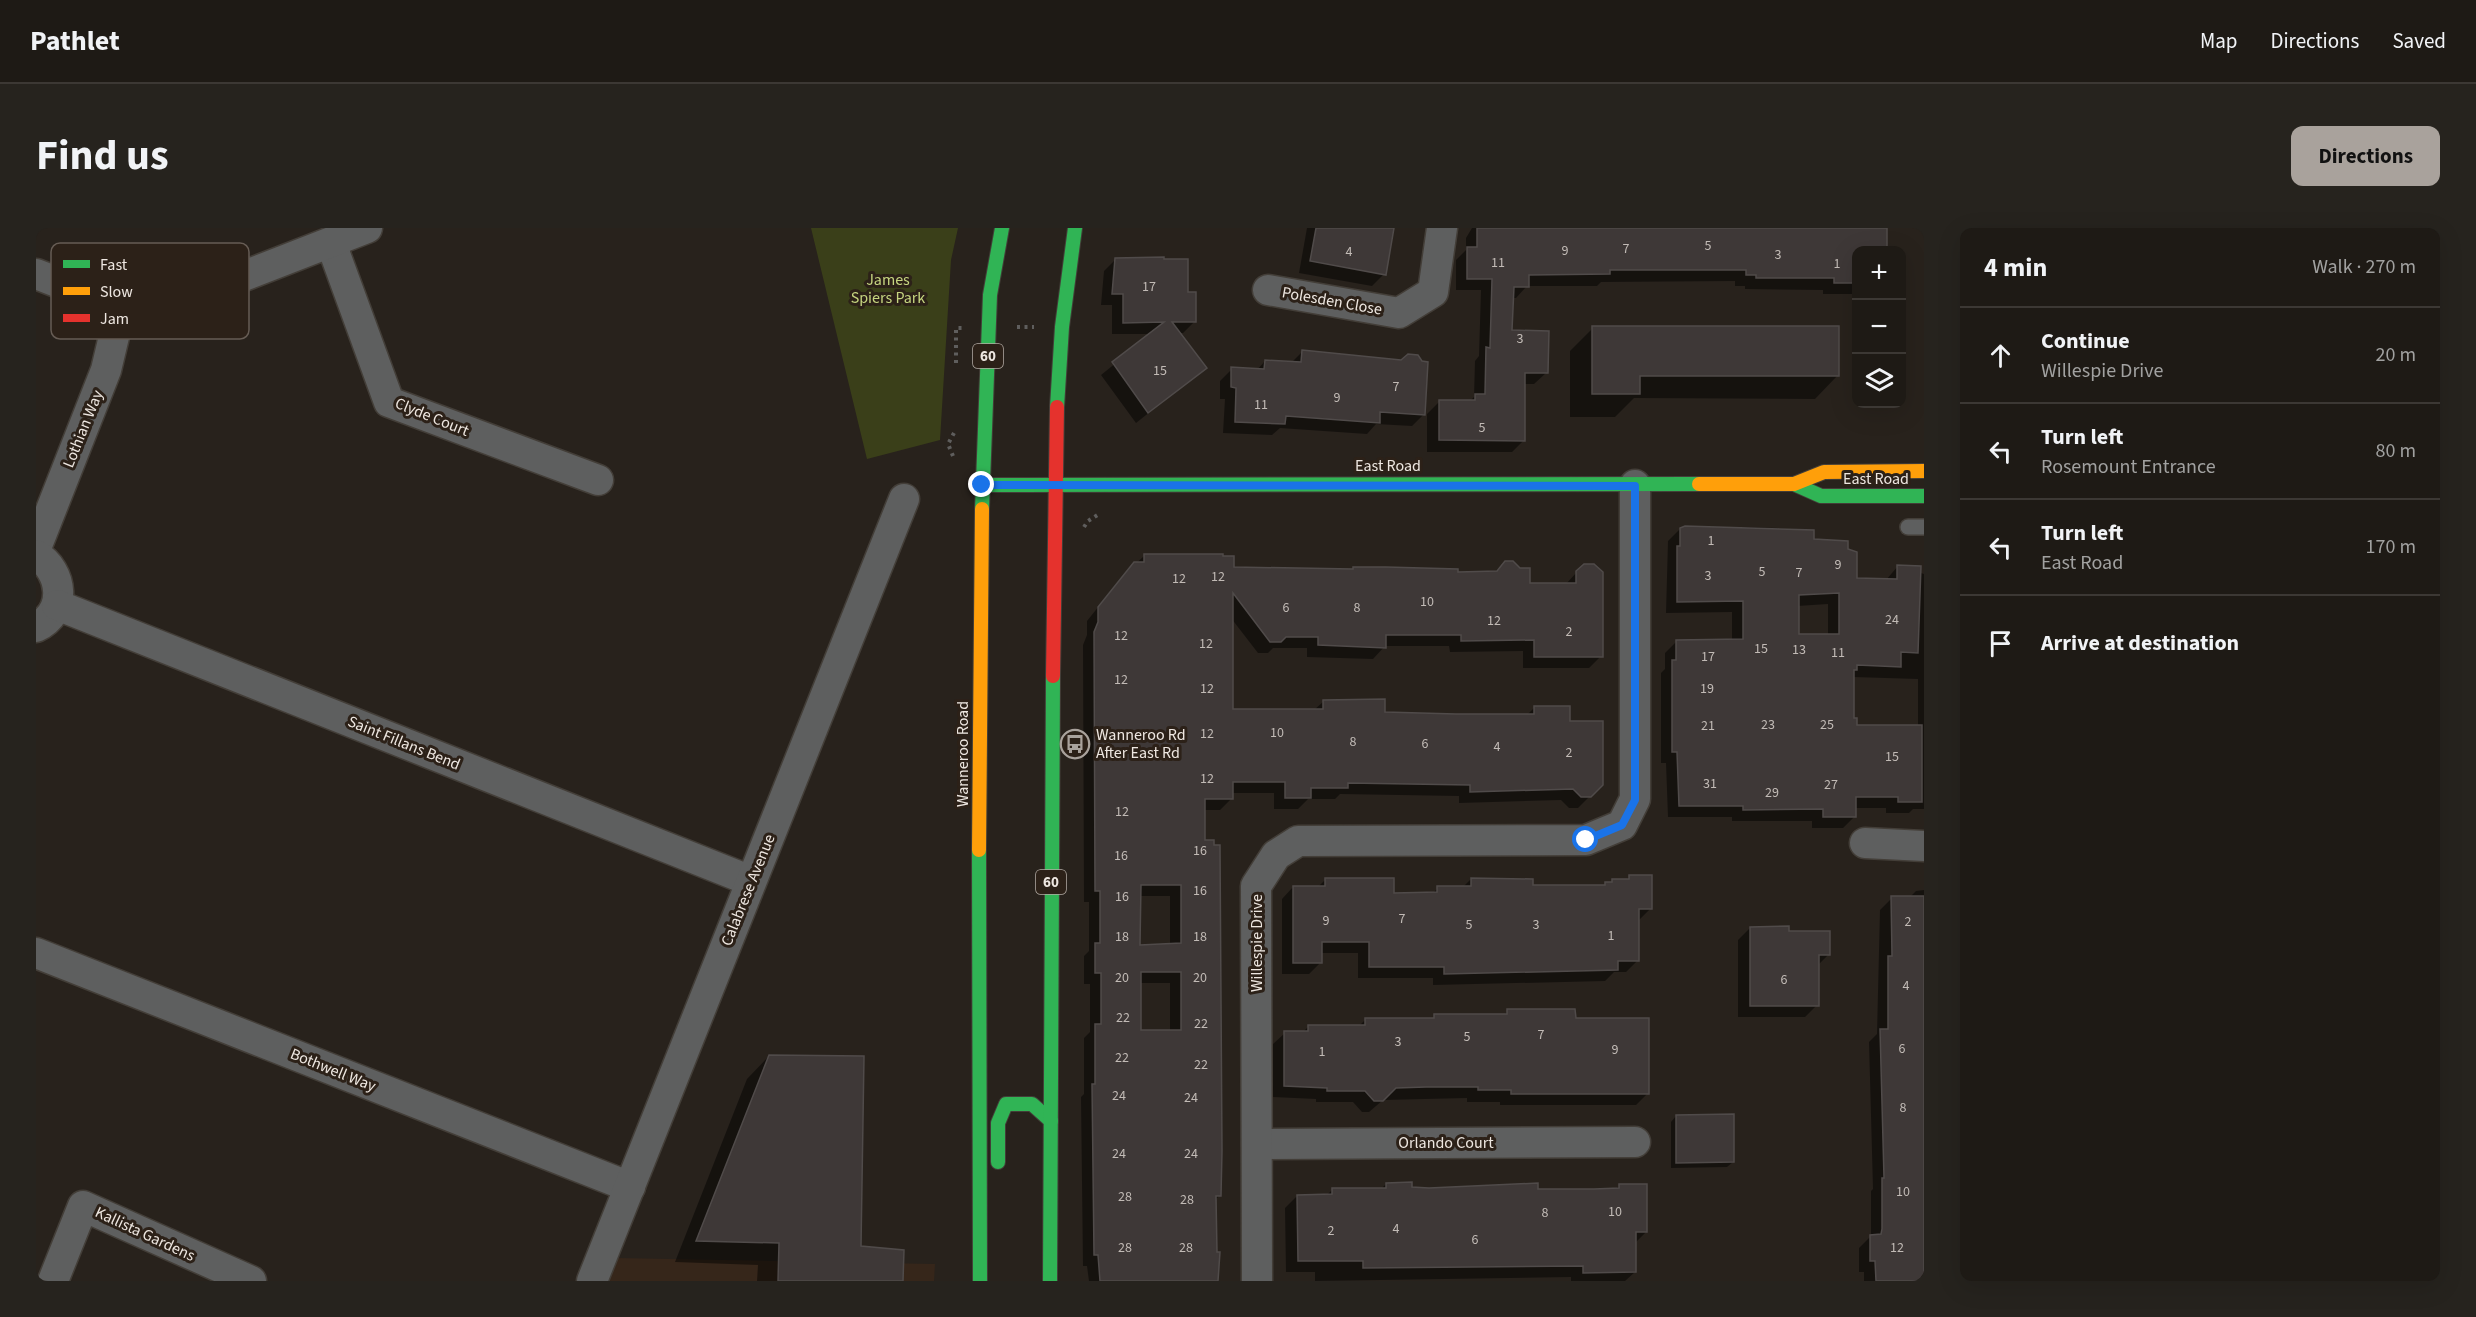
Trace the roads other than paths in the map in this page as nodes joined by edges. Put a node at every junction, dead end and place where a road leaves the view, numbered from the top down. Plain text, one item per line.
1 (367, 228) edge
2 (1002, 228) edge
3 (1075, 228) edge
4 (1442, 228) edge
5 (331, 243) junction
6 (36, 274) edge
7 (249, 274) edge
8 (51, 280) edge
9 (1268, 290) dead end
10 (113, 339) edge
11 (1924, 471) edge
12 (598, 480) dead end
13 (1055, 484) junction
14 (1794, 484) junction
15 (982, 485) junction
16 (1635, 486) junction
17 (1924, 496) edge
18 (904, 499) dead end
19 (1908, 527) dead end
20 (1924, 527) edge
21 (36, 548) edge
22 (36, 555) edge
23 (57, 605) junction
24 (36, 627) edge
25 (1865, 843) dead end
26 (1924, 846) edge
27 (751, 881) junction
28 (36, 953) edge
29 (1051, 1120) junction
30 (1635, 1142) dead end
31 (1257, 1144) junction
32 (998, 1179) dead end
33 (630, 1187) junction
34 (212, 1274) edge
35 (53, 1281) edge
36 (251, 1281) edge
37 (592, 1281) edge
38 (980, 1281) edge
39 (1050, 1281) edge
40 (1257, 1281) edge

1 - 5 street
2 - 15 main road, Wanneroo Road / 60
3 - 13 main road, 60
4 - 9 street, Polesden Close
5 - 7 street
5 - 12 street, Clyde Court
6 - 8 street
10 - 21 street, Lothian Way
11 - 14 main road, East Road
13 - 15 main road, East Road
13 - 16 main road, East Road
13 - 29 main road, 60
14 - 16 main road, East Road
14 - 17 main road, East Road
15 - 38 main road, Wanneroo Road / 60
16 - 31 street, Willespie Drive
18 - 27 street, Calabrese Avenue
19 - 20 lane
22 - 23 street
23 - 24 street
23 - 27 street, Saint Fillans Bend
25 - 26 street
27 - 33 street, Calabrese Avenue
28 - 33 street, Bothwell Way
29 - 32 main road
29 - 39 main road, 60
30 - 31 street, Orlando Court
31 - 40 street, Willespie Drive
33 - 37 street, Calabrese Avenue
34 - 35 street, Kallista Gardens
34 - 36 street, Kallista Gardens

